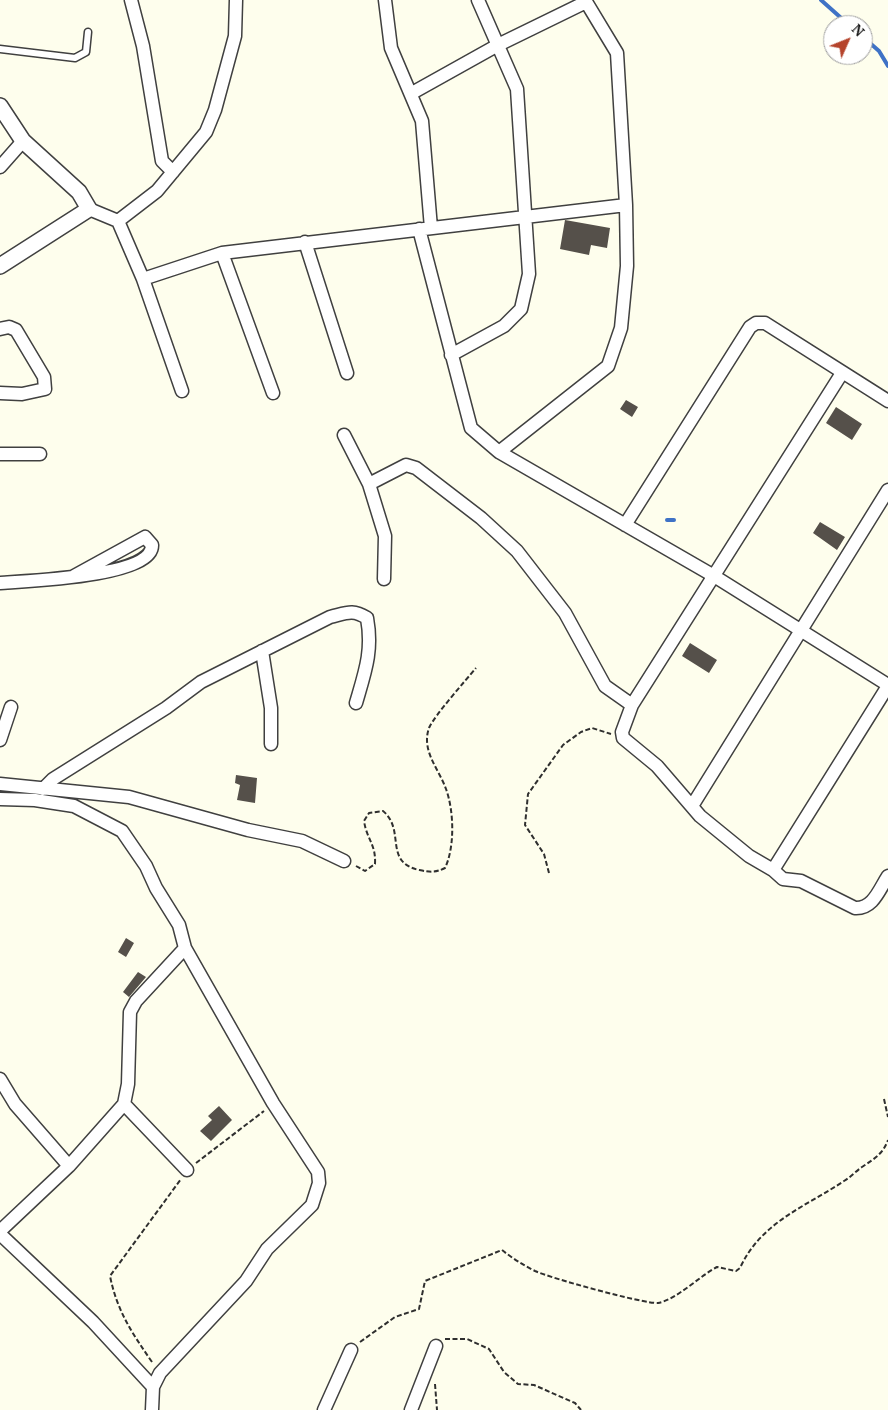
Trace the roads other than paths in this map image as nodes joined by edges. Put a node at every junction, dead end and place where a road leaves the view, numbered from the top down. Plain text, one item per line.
1 (131, 0) edge
2 (236, 0) edge
3 (385, 0) edge
4 (478, 0) edge
5 (586, 1) edge
6 (88, 32) dead end
7 (498, 45) junction
8 (0, 49) edge
9 (412, 93) junction
10 (0, 106) edge
11 (23, 140) junction
12 (0, 167) edge
13 (173, 172) junction
14 (626, 205) junction
15 (89, 209) junction
16 (525, 217) junction
17 (118, 221) junction
18 (425, 229) junction
19 (305, 242) junction
20 (222, 253) junction
21 (0, 266) edge
22 (143, 279) junction
23 (0, 329) edge
24 (452, 354) junction
25 (842, 372) junction
26 (347, 374) dead end
27 (182, 391) dead end
28 (0, 393) edge
29 (273, 393) dead end
30 (888, 401) edge
31 (344, 435) dead end
32 (499, 452) junction
33 (0, 454) edge
34 (40, 454) dead end
35 (369, 484) junction
36 (888, 490) edge
37 (626, 525) junction
38 (74, 576) junction
39 (714, 576) junction
40 (384, 579) dead end
41 (0, 583) edge
42 (801, 630) junction
43 (262, 651) junction
44 (888, 686) edge
45 (356, 703) dead end
46 (632, 705) junction
47 (11, 707) dead end
48 (0, 740) edge
49 (270, 744) dead end
50 (0, 784) edge
51 (44, 789) junction
52 (0, 799) edge
53 (692, 806) junction
54 (344, 861) road end
55 (773, 870) junction
56 (888, 876) edge
57 (186, 948) junction
58 (0, 1079) edge
59 (124, 1104) junction
60 (69, 1166) junction
61 (187, 1170) road end
62 (0, 1233) edge
63 (436, 1346) road end
64 (351, 1350) road end
65 (153, 1386) junction
66 (152, 1410) edge
67 (324, 1410) edge
68 (411, 1410) edge

1 - 13 street
2 - 13 street
3 - 9 street
4 - 7 street
5 - 7 street
5 - 14 street
6 - 8 lane
7 - 9 street
7 - 16 street
9 - 18 street
10 - 11 street
11 - 12 street
11 - 15 street
13 - 17 street
14 - 16 street
14 - 32 street
15 - 17 street
15 - 21 street
16 - 18 street
16 - 24 street
17 - 22 street
18 - 19 street
18 - 24 street
19 - 20 street
19 - 26 street
20 - 22 street
20 - 29 street
22 - 27 street
23 - 28 street
24 - 32 street
25 - 30 street
25 - 37 street
25 - 39 street
31 - 35 street
32 - 37 street
33 - 34 street
35 - 40 street
35 - 46 street
36 - 42 street
37 - 39 street
38 - 38 street
38 - 41 street
39 - 42 street
39 - 46 street
42 - 44 street
42 - 53 street
43 - 45 street
43 - 49 street
43 - 51 street
44 - 55 street
46 - 53 street
47 - 48 street
50 - 51 street
51 - 54 street
52 - 57 street
53 - 55 street
55 - 56 street
57 - 59 street
57 - 65 street
58 - 60 street
59 - 60 street
59 - 61 street
60 - 62 street
62 - 65 street
63 - 68 street
64 - 67 street
65 - 66 street

